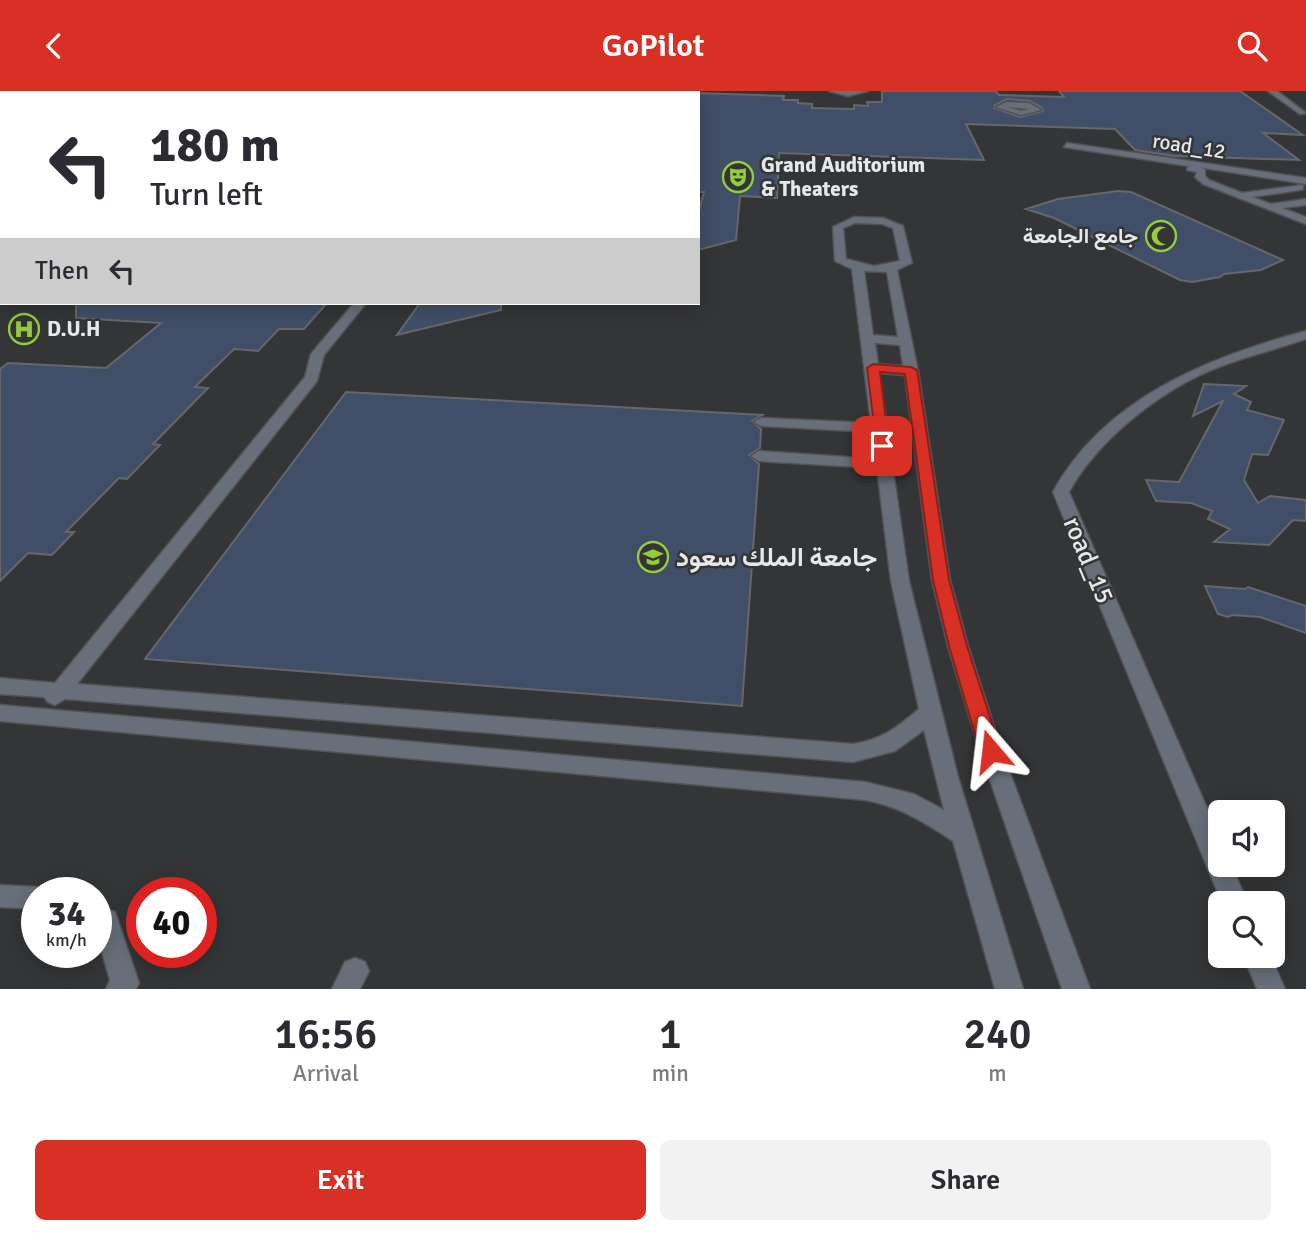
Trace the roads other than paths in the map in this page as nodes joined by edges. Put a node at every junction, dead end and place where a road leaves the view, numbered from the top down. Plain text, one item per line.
1 (833, 91) edge
2 (864, 91) edge
3 (1272, 91) edge
4 (1305, 115) edge
5 (1067, 145) dead end
6 (1159, 171) dead end
7 (1256, 179) dead end
8 (1303, 184) edge
9 (1213, 185) junction
10 (1241, 195) junction
11 (1306, 201) edge
12 (1271, 207) junction
13 (1304, 219) edge
14 (858, 268) junction
15 (892, 270) junction
16 (358, 305) edge
17 (1306, 335) edge
18 (869, 339) junction
19 (904, 341) junction
20 (873, 368) junction
21 (911, 370) junction
22 (761, 422) dead end
23 (880, 428) junction
24 (759, 456) dead end
25 (884, 464) junction
26 (0, 686) edge
27 (60, 691) junction
28 (930, 712) junction
29 (0, 713) edge
30 (40, 716) junction
31 (962, 834) junction
32 (1230, 891) edge
33 (0, 896) edge
34 (21, 897) edge
35 (112, 940) edge
36 (1261, 968) edge
37 (120, 989) edge
38 (1009, 989) edge
39 (1076, 989) edge
40 (1270, 989) edge

1 - 2 street
3 - 4 street
5 - 8 street, road_12
6 - 9 street
7 - 9 street
8 - 10 street
9 - 10 street
10 - 12 street
11 - 12 street
12 - 13 street
14 - 15 street
14 - 15 street
14 - 18 street
15 - 19 street
16 - 27 street
17 - 32 street, road_15
18 - 19 street
18 - 20 street
19 - 21 street
20 - 21 street
20 - 23 street
21 - 39 street
22 - 23 street
23 - 25 street
24 - 25 street
25 - 28 street
26 - 27 street
27 - 28 street
27 - 30 street
28 - 31 street
29 - 30 street
30 - 31 street
31 - 38 street
33 - 34 street
35 - 37 street
36 - 40 street

